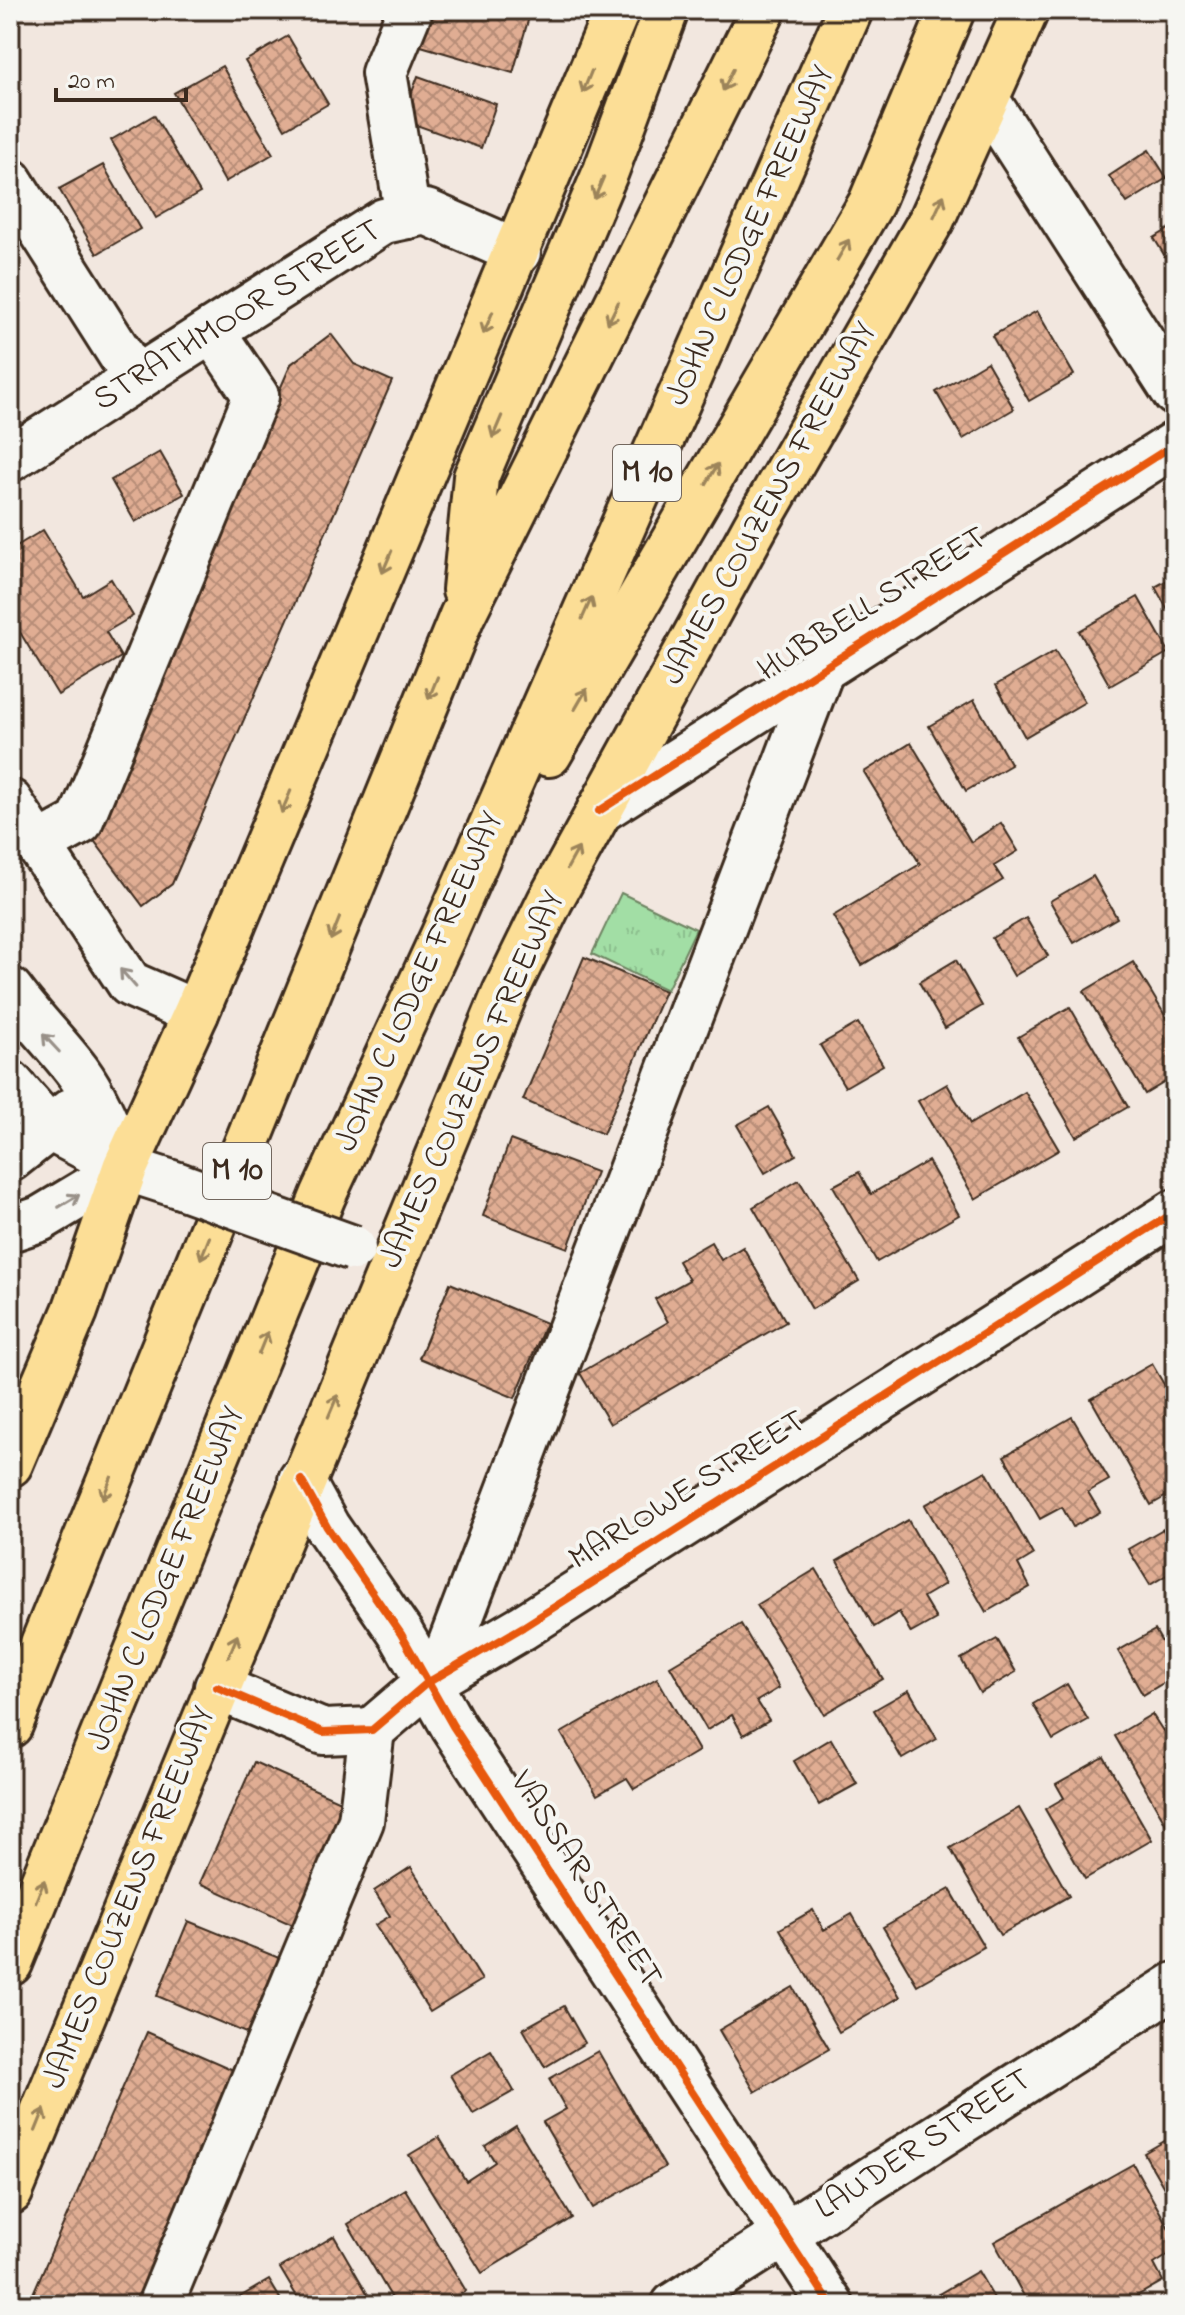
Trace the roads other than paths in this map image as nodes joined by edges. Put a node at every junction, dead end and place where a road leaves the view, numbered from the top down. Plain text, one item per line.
1 (410, 10) edge
2 (617, 10) edge
3 (666, 10) edge
4 (763, 10) edge
5 (850, 10) edge
6 (952, 10) edge
7 (1026, 10) edge
8 (988, 102) junction
9 (10, 181) edge
10 (408, 216) junction
11 (518, 252) junction
12 (212, 331) junction
13 (136, 379) junction
14 (1175, 393) edge
15 (1175, 444) edge
16 (10, 459) edge
17 (462, 616) junction
18 (823, 666) junction
19 (10, 802) edge
20 (599, 811) junction
21 (38, 845) junction
22 (443, 936) junction
23 (10, 990) edge
24 (196, 1013) junction
25 (10, 1083) edge
26 (92, 1094) junction
27 (49, 1128) junction
28 (10, 1159) edge
29 (125, 1168) junction
30 (1175, 1212) edge
31 (10, 1229) edge
32 (373, 1254) junction
33 (10, 1464) edge
34 (301, 1480) junction
35 (433, 1680) junction
36 (217, 1687) junction
37 (10, 1725) edge
38 (372, 1730) junction
39 (10, 1963) edge
40 (1175, 1985) edge
41 (10, 2192) edge
42 (785, 2234) junction
43 (160, 2305) edge
44 (674, 2305) edge
45 (831, 2305) edge

1 - 10 street
2 -> 11 main road
3 -> 17 main road
4 -> 17 main road, M 10
22 -> 5 main road, JOHN C LODGE FREEWAY / M 10
22 -> 6 main road
7 - 8 main road, JAMES COUZENS FREEWAY
8 - 14 street
20 -> 8 main road, JAMES COUZENS FREEWAY
9 - 13 street
10 - 11 street, STRATHMOOR STREET
10 - 12 street, STRATHMOOR STREET
11 -> 24 main road
12 - 13 street, STRATHMOOR STREET
12 - 21 street
13 - 16 street, STRATHMOOR STREET
15 - 18 street, HUBBELL STREET
17 -> 37 main road, M 10
18 - 20 street, HUBBELL STREET
18 - 35 street
19 - 21 street
32 -> 20 main road, JAMES COUZENS FREEWAY
24 -> 21 street
39 -> 22 main road, JOHN C LODGE FREEWAY / M 10
26 -> 23 street
24 - 29 main road
25 - 27 street
26 - 27 street
26 - 29 street
27 - 28 street
27 - 29 street
31 -> 29 street
29 - 32 street, bridge
29 - 33 main road
30 - 35 street, MARLOWE STREET
34 -> 32 main road, JAMES COUZENS FREEWAY
34 - 35 street, VASSAR STREET
36 -> 34 main road, JAMES COUZENS FREEWAY
35 - 38 street, MARLOWE STREET
35 - 42 street, VASSAR STREET
36 - 38 street
41 -> 36 main road, JAMES COUZENS FREEWAY
38 - 43 street
40 - 42 street, LAUDER STREET
42 - 44 street, LAUDER STREET
42 - 45 street, VASSAR STREET

